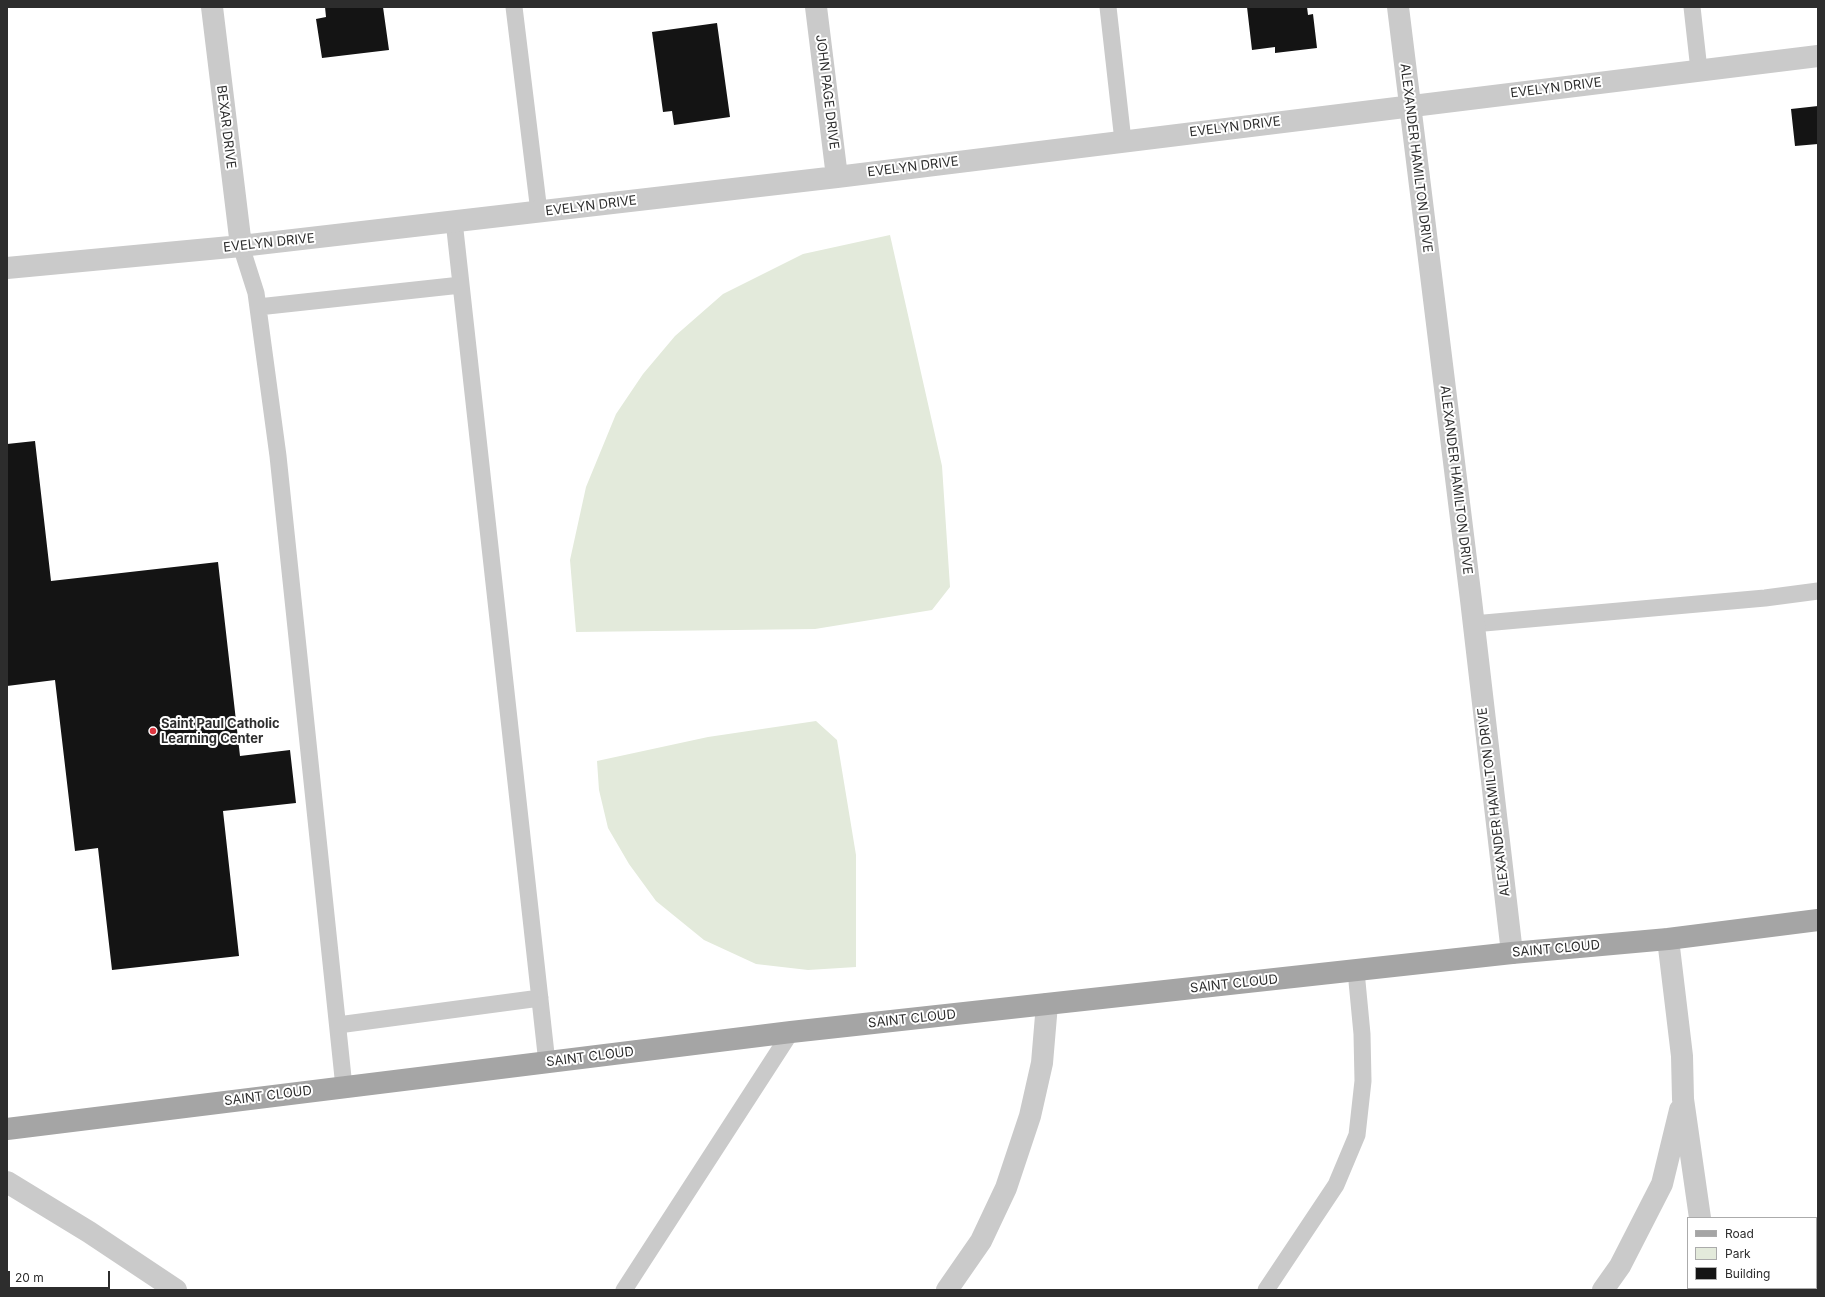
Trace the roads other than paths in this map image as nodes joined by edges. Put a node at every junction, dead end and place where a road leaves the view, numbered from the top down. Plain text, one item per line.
1 (212, 7) edge
2 (514, 7) edge
3 (816, 7) edge
4 (1108, 7) edge
5 (1398, 7) edge
6 (1692, 7) edge
7 (1818, 56) edge
8 (1699, 70) junction
9 (1410, 105) junction
10 (1123, 141) junction
11 (837, 177) junction
12 (539, 212) junction
13 (454, 221) junction
14 (241, 246) junction
15 (7, 268) edge
16 (461, 285) junction
17 (258, 307) junction
18 (1818, 591) edge
19 (1473, 624) junction
20 (1818, 920) edge
21 (1668, 939) junction
22 (1512, 953) junction
23 (1356, 971) junction
24 (540, 998) junction
25 (1047, 1004) junction
26 (338, 1025) junction
27 (791, 1032) junction
28 (547, 1063) junction
29 (344, 1087) junction
30 (1682, 1099) junction
31 (7, 1129) edge
32 (7, 1182) edge
33 (1700, 1217) edge
34 (176, 1290) edge
35 (624, 1290) edge
36 (947, 1290) edge
37 (1266, 1290) edge
38 (1604, 1290) edge

1 - 14 street, BEXAR DRIVE
2 - 12 lane
3 - 11 street, JOHN PAGE DRIVE
4 - 10 lane
5 - 9 street, ALEXANDER HAMILTON DRIVE
6 - 8 lane
7 - 8 street, EVELYN DRIVE
8 - 9 street, EVELYN DRIVE
9 - 10 street, EVELYN DRIVE
9 - 19 street, ALEXANDER HAMILTON DRIVE
10 - 11 street, EVELYN DRIVE
11 - 12 street, EVELYN DRIVE
12 - 13 street, EVELYN DRIVE
13 - 14 street, EVELYN DRIVE
13 - 16 lane
14 - 15 street, EVELYN DRIVE
14 - 17 lane
16 - 17 lane
16 - 24 lane
17 - 26 lane
18 - 19 lane
19 - 22 street, ALEXANDER HAMILTON DRIVE
20 - 21 main road, SAINT CLOUD
21 - 22 main road, SAINT CLOUD
21 - 30 street
22 - 23 main road, SAINT CLOUD
23 - 25 main road, SAINT CLOUD
23 - 37 lane
24 - 26 lane
24 - 28 lane
25 - 27 main road, SAINT CLOUD
25 - 36 street
26 - 29 lane
27 - 28 main road, SAINT CLOUD
27 - 35 lane
28 - 29 main road, SAINT CLOUD
29 - 31 main road, SAINT CLOUD
30 - 33 street
30 - 38 street
32 - 34 street

